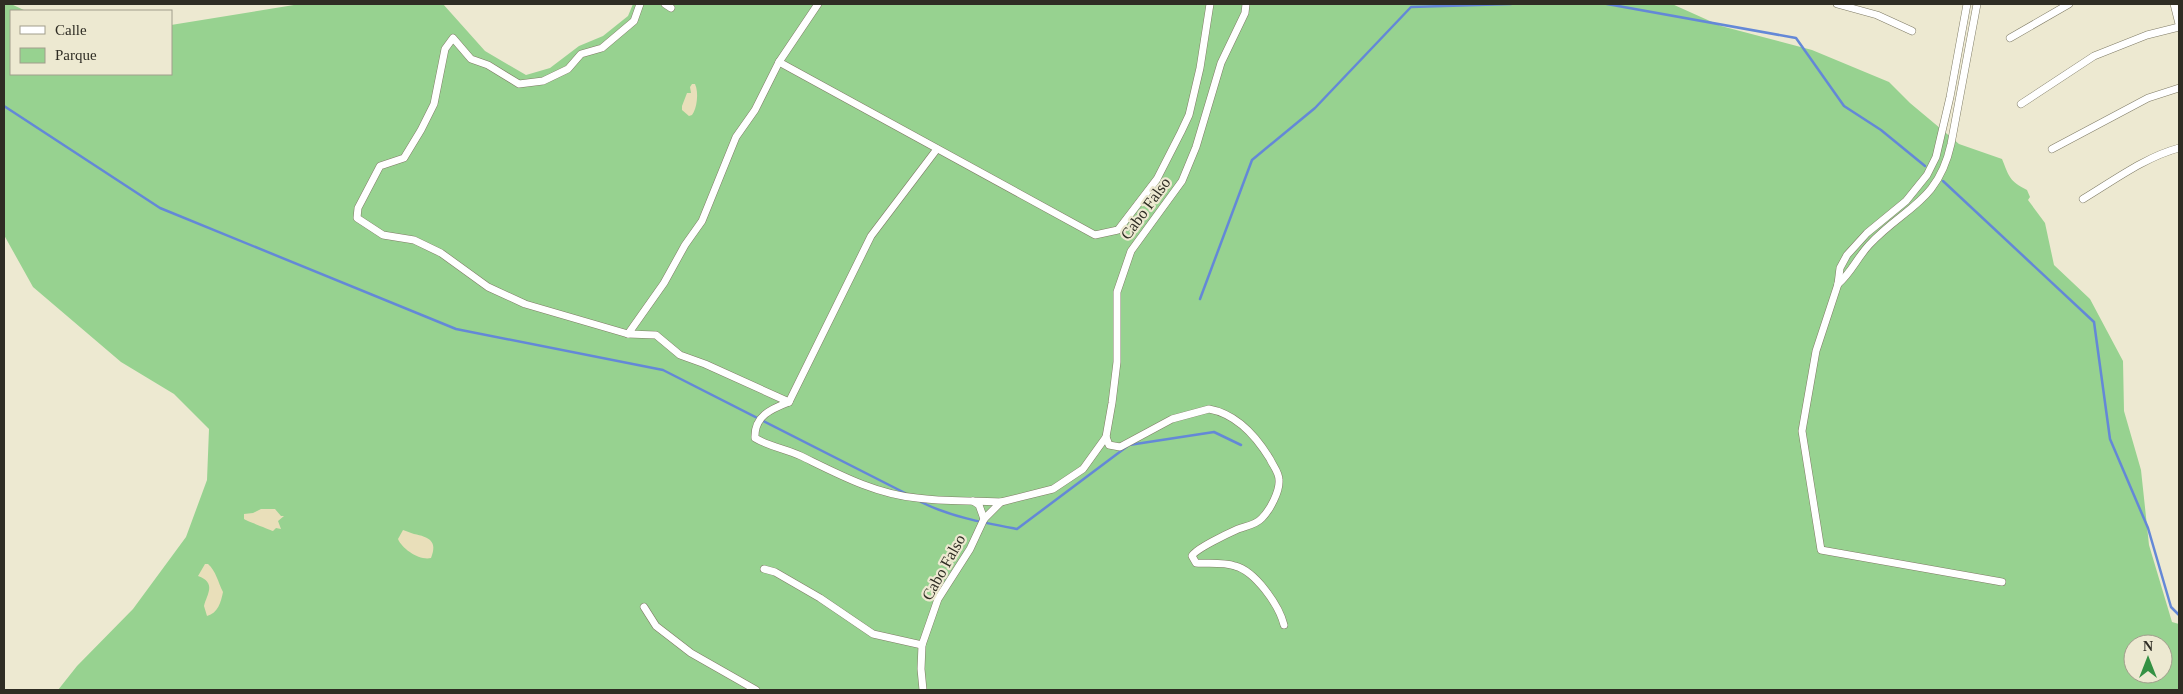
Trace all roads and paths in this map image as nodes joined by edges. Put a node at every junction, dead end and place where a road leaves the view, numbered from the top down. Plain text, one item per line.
1 (640, 4) edge
2 (818, 4) edge
3 (1210, 4) edge
4 (1246, 4) edge
5 (1837, 4) edge
6 (1967, 4) edge
7 (1977, 4) edge
8 (2069, 4) edge
9 (2174, 4) edge
10 (2179, 24) edge
11 (2179, 28) edge
12 (1912, 30) dead end
13 (2010, 38) dead end
14 (779, 62) junction
15 (2179, 88) edge
16 (2021, 104) dead end
17 (2052, 148) dead end
18 (2179, 148) edge
19 (938, 149) junction
20 (1936, 157) junction
21 (1948, 159) junction
22 (1920, 185) junction
23 (1929, 192) junction
24 (2083, 199) dead end
25 (1838, 284) junction
26 (628, 334) junction
27 (789, 402) junction
28 (1106, 436) junction
29 (972, 501) junction
30 (1001, 502) junction
31 (984, 519) junction
32 (764, 569) dead end
33 (2002, 582) dead end
34 (644, 607) dead end
35 (1284, 625) dead end
36 (922, 645) junction
37 (756, 690) edge
38 (923, 690) edge

1 - 26 street
2 - 14 street
3 - 19 street
4 - 28 street, Cabo Falso
5 - 12 street
6 - 20 street
7 - 21 street
8 - 13 street
9 - 10 street
11 - 16 street
14 - 19 street
14 - 26 street
15 - 17 street
18 - 24 street
19 - 27 street
20 - 21 street
20 - 22 street
21 - 23 street
22 - 23 street
22 - 25 street
23 - 25 street
25 - 33 street
26 - 27 street
27 - 29 street
28 - 30 street, Cabo Falso
28 - 35 street
29 - 30 street
29 - 31 street
30 - 31 street, Cabo Falso
31 - 36 street, Cabo Falso
32 - 36 street
34 - 37 street
36 - 38 street, Cabo Falso

